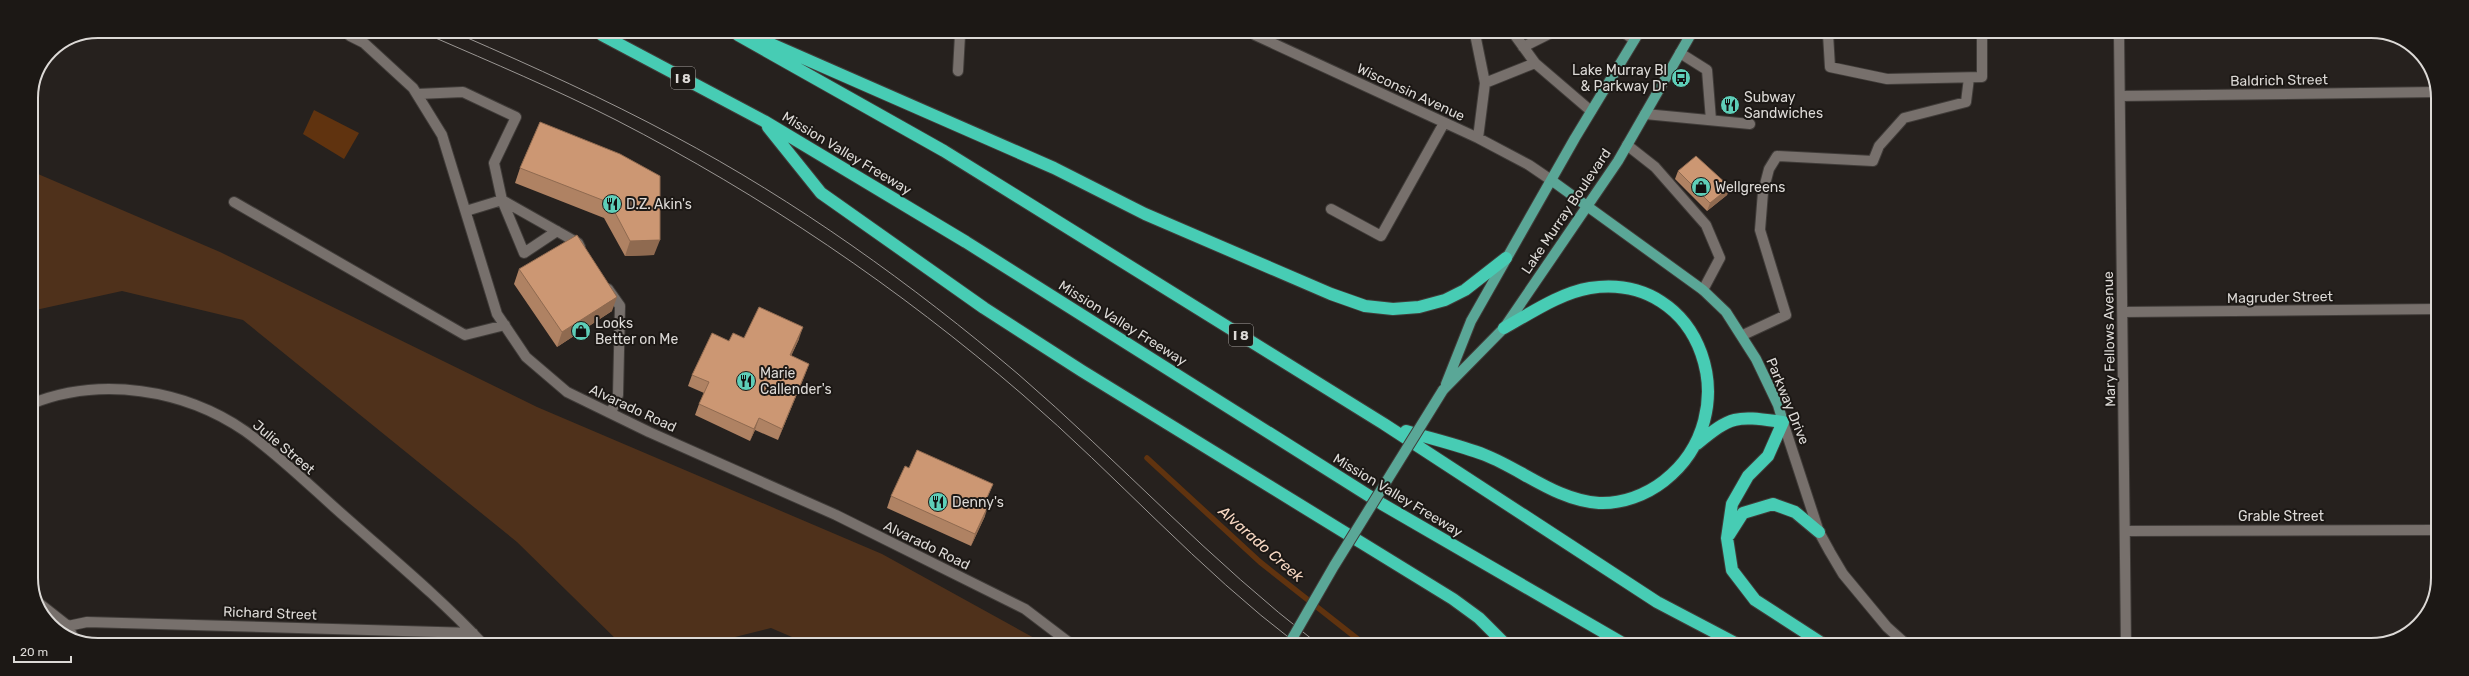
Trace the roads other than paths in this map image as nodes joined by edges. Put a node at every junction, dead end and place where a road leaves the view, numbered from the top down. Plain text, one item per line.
1 (354, 38) edge
2 (608, 38) edge
3 (743, 38) edge
4 (759, 38) edge
5 (960, 38) edge
6 (1261, 38) edge
7 (1476, 38) edge
8 (1517, 38) edge
9 (1541, 38) edge
10 (1632, 38) edge
11 (1689, 38) edge
12 (1828, 38) edge
13 (1982, 38) edge
14 (2119, 38) edge
15 (1523, 47) junction
16 (1680, 53) junction
17 (1535, 63) junction
18 (958, 71) dead end
19 (1968, 78) junction
20 (1485, 83) junction
21 (2431, 92) edge
22 (417, 94) junction
23 (2120, 96) junction
24 (1591, 111) junction
25 (1645, 114) junction
26 (1711, 120) junction
27 (764, 121) junction
28 (1444, 124) junction
29 (1750, 124) dead end
30 (1478, 138) junction
31 (1627, 145) junction
32 (1551, 180) junction
33 (502, 200) junction
34 (234, 202) dead end
35 (1585, 206) junction
36 (1331, 209) dead end
37 (466, 211) junction
38 (557, 231) junction
39 (586, 256) edge
40 (1506, 258) junction
41 (603, 281) edge
42 (1703, 290) junction
43 (2431, 309) edge
44 (2123, 312) junction
45 (505, 325) junction
46 (1504, 328) junction
47 (1743, 335) junction
48 (1443, 390) junction
49 (38, 402) edge
50 (611, 413) junction
51 (1783, 422) junction
52 (1384, 424) junction
53 (1697, 444) junction
54 (2431, 530) edge
55 (2126, 531) junction
56 (1819, 532) junction
57 (1727, 538) junction
58 (47, 610) edge
59 (68, 626) junction
60 (70, 631) edge
61 (473, 633) junction
62 (478, 638) edge
63 (1063, 638) edge
64 (1292, 638) edge
65 (1498, 638) edge
66 (1614, 638) edge
67 (1726, 638) edge
68 (1814, 638) edge
69 (1900, 638) edge
70 (2126, 638) edge

1 - 22 street, Alvarado Road
2 - 27 highway, Mission Valley Freeway / I 8
3 - 52 highway, I 8
4 - 40 highway
5 - 18 street
6 - 28 street, Wisconsin Avenue
7 - 20 street
8 - 15 street
9 - 15 street
10 - 24 main road, Lake Murray Boulevard
11 - 16 main road, Lake Murray Boulevard
12 - 19 street
13 - 19 street
14 - 23 street, Mary Fellows Avenue
15 - 17 street
16 - 25 main road, Lake Murray Boulevard
16 - 26 street
17 - 20 street
17 - 24 street
19 - 47 street
20 - 30 street
21 - 23 street, Baldrich Street
22 - 33 street
22 - 37 street, Alvarado Road
23 - 44 street, Mary Fellows Avenue
24 - 32 main road, Lake Murray Boulevard
25 - 26 street
25 - 31 main road, Lake Murray Boulevard
26 - 29 street
27 - 65 highway
27 - 66 highway, Mission Valley Freeway / I 8
28 - 30 street, Wisconsin Avenue
28 - 36 street
30 - 32 street, Wisconsin Avenue
31 - 35 main road, Lake Murray Boulevard
31 - 42 street
32 - 35 main road, Parkway Drive
32 - 40 main road, Lake Murray Boulevard
33 - 37 street
33 - 38 street
33 - 38 street
34 - 45 street
35 - 42 main road, Parkway Drive
35 - 46 main road, Lake Murray Boulevard
37 - 45 street, Alvarado Road
38 - 39 street
40 - 48 main road, Lake Murray Boulevard
41 - 50 street
42 - 47 main road, Parkway Drive
43 - 44 street, Magruder Street
44 - 55 street, Mary Fellows Avenue
45 - 50 street, Alvarado Road
46 - 48 main road, Lake Murray Boulevard
46 - 53 highway
47 - 51 main road, Parkway Drive
48 - 64 main road, Lake Murray Boulevard, bridge
49 - 61 street, Julie Street
50 - 63 street, Alvarado Road
51 - 53 highway
51 - 56 street, Parkway Drive
51 - 57 highway
52 - 53 highway
52 - 67 highway, I 8
54 - 55 street, Grable Street
55 - 70 street, Mary Fellows Avenue
56 - 57 highway
56 - 69 street, Parkway Drive
57 - 68 highway
58 - 59 street
59 - 60 street
59 - 61 street, Richard Street
61 - 62 street, Julie Street

